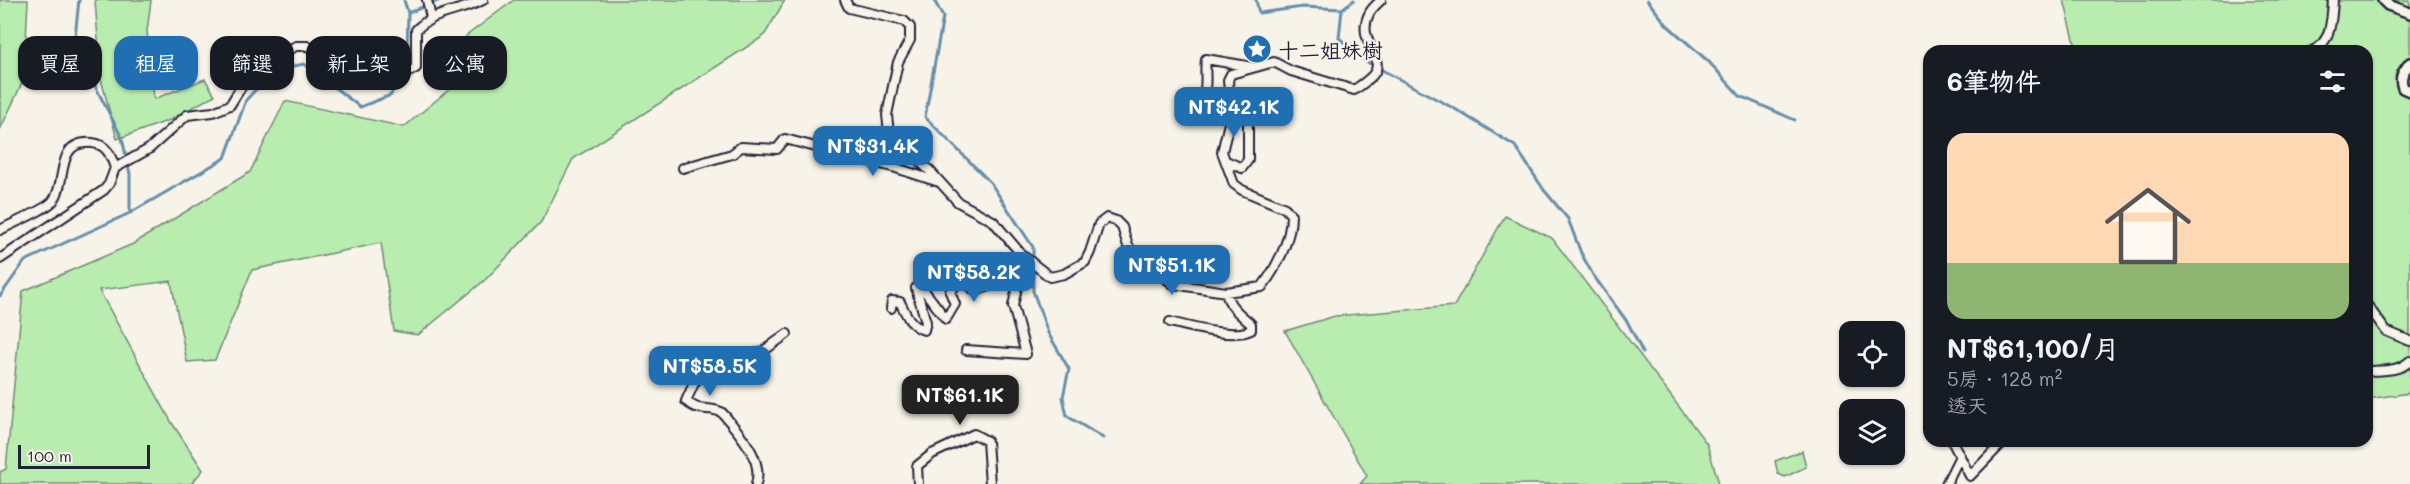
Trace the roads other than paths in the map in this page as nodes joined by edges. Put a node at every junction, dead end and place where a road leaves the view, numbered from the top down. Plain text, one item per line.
1 (427, 0) edge
2 (483, 0) edge
3 (846, 0) edge
4 (1381, 0) edge
5 (2333, 0) edge
6 (2383, 0) edge
7 (2410, 13) edge
8 (431, 18) junction
9 (2321, 45) edge
10 (2410, 63) edge
11 (1254, 67) junction
12 (2410, 91) edge
13 (1184, 105) dead end
14 (1248, 122) dead end
15 (1226, 161) junction
16 (115, 168) junction
17 (683, 168) dead end
18 (940, 182) junction
19 (0, 230) edge
20 (0, 259) edge
21 (1011, 260) dead end
22 (1034, 265) junction
23 (1019, 278) junction
24 (1226, 292) junction
25 (891, 308) dead end
26 (2373, 313) edge
27 (1170, 322) dead end
28 (787, 334) dead end
29 (2410, 341) edge
30 (966, 350) dead end
31 (2410, 361) edge
32 (2373, 371) edge
33 (1955, 447) edge
34 (1998, 447) edge
35 (1960, 456) junction
36 (756, 484) edge
37 (918, 484) edge
38 (990, 484) edge
39 (1946, 484) edge

1 - 8 street
2 - 8 street
3 - 18 street
4 - 11 street
5 - 9 street
6 - 7 street
8 - 16 street
10 - 12 street
11 - 13 street
11 - 15 street
14 - 15 street
15 - 24 street
16 - 19 street
16 - 20 street
17 - 18 street
18 - 22 street
21 - 22 street
22 - 23 street
22 - 24 street
23 - 25 street
23 - 30 street
24 - 27 street
26 - 29 street
28 - 36 street
31 - 32 street
33 - 35 street
34 - 35 street
35 - 39 street
37 - 38 street

